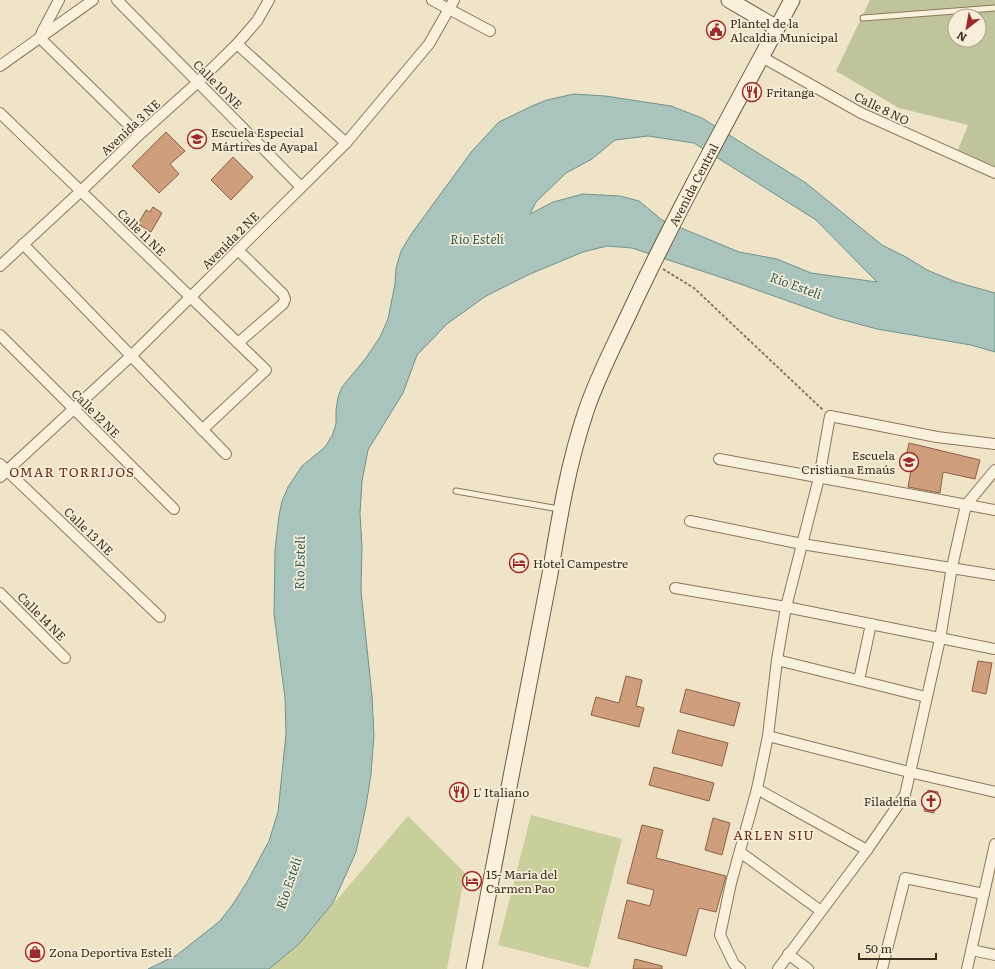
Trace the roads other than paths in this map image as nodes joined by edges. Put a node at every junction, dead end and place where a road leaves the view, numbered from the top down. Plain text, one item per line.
1 (59, 0) edge
2 (92, 0) edge
3 (117, 0) edge
4 (269, 0) edge
5 (432, 0) edge
6 (454, 0) edge
7 (730, 0) edge
8 (792, 0) edge
9 (995, 8) edge
10 (449, 9) junction
11 (863, 18) dead end
12 (777, 28) junction
13 (490, 31) dead end
14 (40, 38) junction
15 (237, 44) junction
16 (762, 58) junction
17 (0, 66) edge
18 (197, 83) junction
19 (0, 113) edge
20 (139, 135) junction
21 (346, 143) junction
22 (995, 173) edge
23 (302, 187) junction
24 (81, 191) junction
25 (23, 244) junction
26 (238, 250) junction
27 (0, 266) edge
28 (191, 298) junction
29 (0, 335) edge
30 (238, 343) junction
31 (131, 356) junction
32 (74, 409) junction
33 (202, 430) junction
34 (995, 444) edge
35 (226, 454) dead end
36 (718, 459) dead end
37 (2, 470) edge
38 (995, 470) edge
39 (819, 478) junction
40 (456, 491) dead end
41 (966, 505) junction
42 (174, 510) dead end
43 (561, 510) junction
44 (995, 510) edge
45 (690, 521) dead end
46 (802, 544) junction
47 (952, 567) junction
48 (995, 575) edge
49 (674, 588) dead end
50 (0, 593) edge
51 (786, 607) junction
52 (160, 617) dead end
53 (871, 624) junction
54 (940, 638) junction
55 (995, 649) edge
56 (65, 658) dead end
57 (777, 660) junction
58 (859, 680) junction
59 (926, 697) junction
60 (768, 736) junction
61 (909, 772) junction
62 (757, 789) junction
63 (995, 792) edge
64 (867, 850) junction
65 (994, 850) edge
66 (740, 852) junction
67 (984, 894) junction
68 (821, 911) junction
69 (972, 950) junction
70 (788, 954) junction
71 (995, 955) edge
72 (474, 969) edge
73 (740, 969) edge
74 (778, 969) edge
75 (808, 969) edge
76 (882, 969) edge
77 (967, 969) edge

1 - 14 street
2 - 14 street
3 - 18 street, Calle 10 NE
4 - 15 street, Avenida 3 NE
5 - 10 street
6 - 10 street, Avenida 2 NE
7 - 12 street
8 - 12 street, Avenida Central
9 - 11 lane
10 - 13 street
10 - 21 street, Avenida 2 NE
12 - 16 street, Avenida Central
14 - 17 street
14 - 20 street
15 - 18 street, Avenida 3 NE
15 - 21 street
16 - 22 street, Calle 8 NO
16 - 43 street, Avenida Central
18 - 20 street, Avenida 3 NE
18 - 23 street, Calle 10 NE
19 - 24 street, Calle 11 NE
20 - 24 street, Avenida 3 NE
21 - 23 street, Avenida 2 NE
23 - 26 street, Avenida 2 NE
24 - 25 street, Avenida 3 NE
24 - 28 street, Calle 11 NE
25 - 27 street, Avenida 3 NE
25 - 31 street
26 - 28 street, Avenida 2 NE
26 - 30 street
28 - 30 street, Calle 11 NE
28 - 31 street, Avenida 2 NE
29 - 32 street, Calle 12 NE
30 - 33 street, Calle 11 NE
31 - 32 street, Avenida 2 NE
31 - 33 street
32 - 37 street, Avenida 2 NE
32 - 42 street, Calle 12 NE
33 - 35 street
34 - 39 street
36 - 39 street
37 - 52 street, Calle 13 NE
38 - 41 street
39 - 41 street
39 - 46 street
40 - 43 lane
41 - 44 street
41 - 47 street
43 - 72 street, Avenida Central
45 - 46 street
46 - 47 street
46 - 51 street
47 - 48 street
47 - 54 street
49 - 51 street
50 - 56 street, Calle 14 NE
51 - 53 street
51 - 57 street
53 - 54 street
53 - 58 street
54 - 55 street
54 - 59 street
57 - 58 street
57 - 60 street
58 - 59 street
59 - 61 street
60 - 61 street
60 - 62 street
61 - 63 street
61 - 64 street
62 - 64 street
62 - 66 street
64 - 68 street
65 - 67 street
66 - 68 street
66 - 73 street
67 - 69 street
67 - 76 street
68 - 70 street
69 - 71 street
69 - 77 street
70 - 74 street
70 - 75 street

